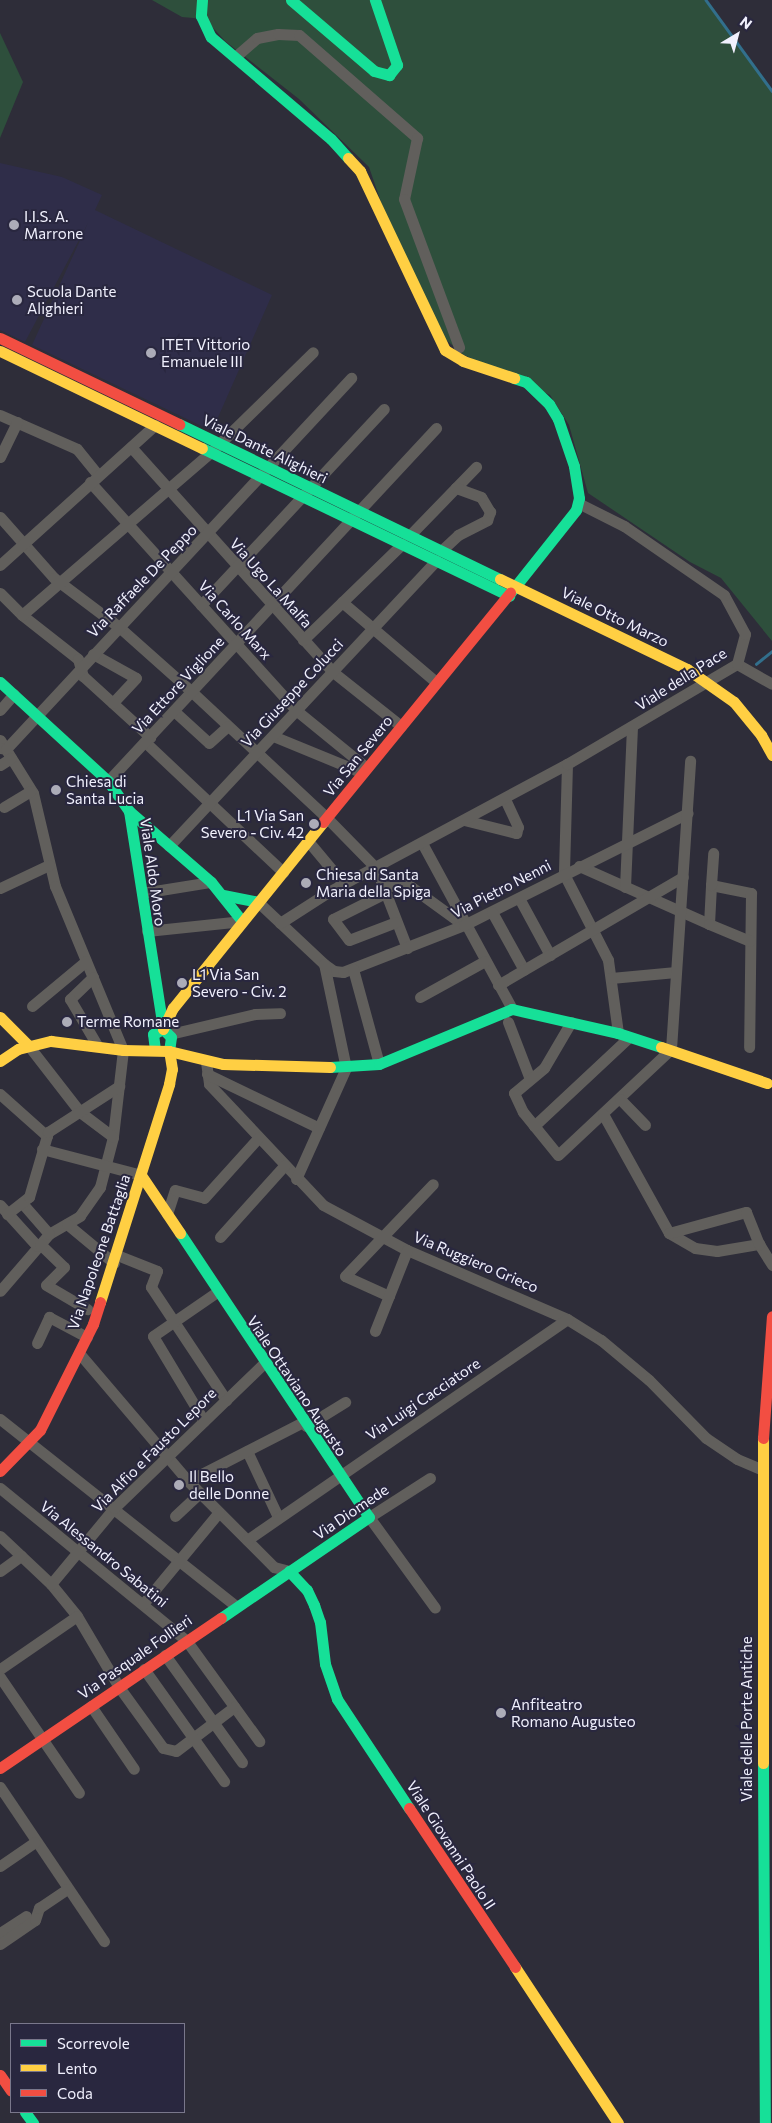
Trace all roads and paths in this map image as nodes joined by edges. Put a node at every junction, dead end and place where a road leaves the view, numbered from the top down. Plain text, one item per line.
1 (202, 0) edge
2 (291, 0) edge
3 (375, 0) edge
4 (235, 57) junction
5 (0, 338) edge
6 (458, 347) dead end
7 (0, 351) edge
8 (313, 352) dead end
9 (351, 378) dead end
10 (384, 409) dead end
11 (0, 415) edge
12 (17, 422) junction
13 (155, 425) junction
14 (436, 428) dead end
15 (130, 447) junction
16 (216, 447) junction
17 (0, 457) edge
18 (270, 467) junction
19 (476, 467) dead end
20 (261, 476) junction
21 (94, 478) junction
22 (456, 488) junction
23 (167, 489) junction
24 (307, 492) junction
25 (578, 504) junction
26 (360, 511) junction
27 (0, 520) edge
28 (352, 520) junction
29 (127, 524) junction
30 (207, 534) junction
31 (406, 539) junction
32 (21, 544) junction
33 (442, 550) junction
34 (436, 561) junction
35 (0, 565) edge
36 (236, 568) junction
37 (171, 572) junction
38 (60, 583) junction
39 (517, 586) junction
40 (0, 593) edge
41 (509, 596) junction
42 (342, 602) junction
43 (201, 605) junction
44 (272, 607) junction
45 (22, 616) junction
46 (119, 627) junction
47 (373, 628) junction
48 (303, 640) junction
49 (237, 644) junction
50 (93, 654) junction
51 (737, 664) junction
52 (81, 665) junction
53 (333, 672) junction
54 (0, 682) edge
55 (436, 682) junction
56 (772, 684) edge
57 (192, 692) junction
58 (14, 694) junction
59 (113, 702) junction
60 (0, 710) edge
61 (174, 711) junction
62 (296, 711) junction
63 (36, 716) junction
64 (228, 726) junction
65 (401, 726) junction
66 (632, 726) junction
67 (273, 736) junction
68 (148, 739) junction
69 (4, 749) edge
70 (257, 753) junction
71 (772, 755) edge
72 (690, 761) dead end
73 (568, 764) junction
74 (0, 765) edge
75 (365, 771) junction
76 (108, 781) junction
77 (32, 791) junction
78 (505, 799) junction
79 (210, 803) junction
80 (4, 806) dead end
81 (129, 811) junction
82 (688, 813) junction
83 (327, 818) junction
84 (464, 820) junction
85 (308, 842) junction
86 (627, 842) junction
87 (422, 843) junction
88 (169, 846) junction
89 (713, 854) dead end
90 (49, 865) junction
91 (579, 866) junction
92 (376, 868) junction
93 (283, 872) junction
94 (564, 874) junction
95 (683, 876) junction
96 (211, 882) junction
97 (344, 884) junction
98 (711, 885) junction
99 (625, 887) junction
100 (0, 888) edge
101 (384, 891) junction
102 (142, 893) junction
103 (223, 895) junction
104 (648, 897) junction
105 (519, 898) junction
106 (258, 902) junction
107 (492, 912) junction
108 (680, 912) junction
109 (242, 921) junction
110 (280, 922) junction
111 (396, 922) junction
112 (709, 924) junction
113 (464, 925) junction
114 (593, 930) junction
115 (147, 932) junction
116 (750, 941) junction
117 (407, 948) junction
118 (550, 955) junction
119 (86, 961) junction
120 (484, 961) junction
121 (324, 964) junction
122 (353, 969) junction
123 (524, 970) junction
124 (676, 972) junction
125 (93, 977) junction
126 (611, 978) junction
127 (498, 985) junction
128 (420, 997) dead end
129 (32, 1006) dead end
130 (512, 1009) junction
131 (280, 1013) dead end
132 (0, 1017) edge
133 (508, 1022) dead end
134 (571, 1022) junction
135 (624, 1035) junction
136 (165, 1038) junction
137 (28, 1045) junction
138 (97, 1045) junction
139 (749, 1047) dead end
140 (671, 1049) junction
141 (123, 1050) junction
142 (138, 1050) junction
143 (155, 1050) junction
144 (190, 1058) junction
145 (0, 1062) edge
146 (206, 1062) junction
147 (379, 1064) junction
148 (346, 1068) junction
149 (172, 1069) junction
150 (207, 1074) junction
151 (530, 1079) junction
152 (769, 1079) edge
153 (118, 1086) junction
154 (0, 1094) edge
155 (772, 1094) edge
156 (620, 1099) junction
157 (80, 1112) junction
158 (603, 1114) junction
159 (645, 1125) dead end
160 (534, 1126) junction
161 (319, 1128) junction
162 (47, 1136) junction
163 (258, 1138) junction
164 (112, 1140) junction
165 (42, 1149) junction
166 (284, 1166) junction
167 (107, 1167) junction
168 (141, 1175) junction
169 (296, 1179) junction
170 (433, 1184) dead end
171 (22, 1203) junction
172 (4, 1209) edge
173 (167, 1214) junction
174 (67, 1224) junction
175 (669, 1233) junction
176 (49, 1234) junction
177 (220, 1237) dead end
178 (382, 1237) junction
179 (759, 1244) junction
180 (38, 1245) junction
181 (407, 1250) junction
182 (115, 1259) junction
183 (772, 1265) edge
184 (0, 1291) edge
185 (217, 1292) junction
186 (389, 1296) junction
187 (87, 1308) dead end
188 (772, 1316) edge
189 (568, 1319) junction
190 (174, 1322) junction
191 (375, 1331) dead end
192 (87, 1336) junction
193 (37, 1343) dead end
194 (79, 1353) junction
195 (264, 1363) junction
196 (226, 1400) junction
197 (345, 1402) dead end
198 (0, 1419) edge
199 (204, 1420) junction
200 (305, 1424) junction
201 (30, 1442) junction
202 (246, 1451) junction
203 (166, 1457) junction
204 (761, 1469) junction
205 (0, 1471) edge
206 (339, 1475) junction
207 (430, 1478) dead end
208 (188, 1481) junction
209 (0, 1488) edge
210 (200, 1493) junction
211 (114, 1508) junction
212 (218, 1512) junction
213 (175, 1516) dead end
214 (278, 1517) junction
215 (369, 1517) junction
216 (0, 1536) edge
217 (247, 1540) junction
218 (78, 1551) junction
219 (21, 1556) junction
220 (180, 1560) junction
221 (0, 1570) edge
222 (289, 1572) junction
223 (50, 1584) junction
224 (143, 1604) junction
225 (236, 1606) junction
226 (435, 1608) dead end
227 (77, 1616) junction
228 (186, 1640) junction
229 (165, 1655) junction
230 (0, 1669) edge
231 (144, 1669) junction
232 (0, 1677) edge
233 (119, 1687) junction
234 (90, 1706) junction
235 (234, 1707) junction
236 (213, 1722) junction
237 (192, 1738) junction
238 (43, 1739) junction
239 (259, 1741) dead end
240 (242, 1762) dead end
241 (0, 1768) edge
242 (134, 1769) dead end
243 (224, 1781) dead end
244 (0, 1788) edge
245 (79, 1793) dead end
246 (35, 1842) junction
247 (0, 1866) edge
248 (67, 1889) junction
249 (26, 1916) dead end
250 (0, 1934) edge
251 (104, 1941) dead end
252 (0, 1944) edge
253 (0, 2075) edge
254 (10, 2090) edge
255 (618, 2123) edge
256 (764, 2123) edge

1 - 4 main road
2 - 3 main road
4 - 6 street
4 - 25 main road
5 - 16 main road, Viale Dante Alighieri
7 - 13 main road, Viale Dante Alighieri
8 - 16 street
9 - 18 street, Via Raffaele De Peppo
10 - 24 street
11 - 12 street, Via Carlo Marx
12 - 17 street
12 - 21 street, Via Carlo Marx
13 - 15 street
13 - 16 main road, Viale Dante Alighieri
14 - 26 street, Via Ettore Viglione
15 - 21 street
15 - 23 street, Via Ugo La Malfa
16 - 18 main road, Viale Dante Alighieri
16 - 20 main road, Viale Dante Alighieri
16 - 23 street
18 - 20 street, Via Raffaele De Peppo
18 - 24 main road, Viale Dante Alighieri
19 - 22 street
20 - 24 main road, Viale Dante Alighieri
20 - 30 street, Via Raffaele De Peppo
21 - 29 street, Via Carlo Marx
21 - 32 street
22 - 31 street
22 - 33 street
23 - 29 street
23 - 30 street, Via Ugo La Malfa
24 - 26 main road, Viale Dante Alighieri
24 - 28 main road, Viale Dante Alighieri
24 - 36 street
25 - 39 main road, Via San Severo
25 - 51 street, Viale della Pace
26 - 28 street, Via Ettore Viglione
26 - 31 main road, Viale Dante Alighieri
27 - 32 street
28 - 31 main road, Viale Dante Alighieri
28 - 44 street, Via Ettore Viglione
29 - 37 street, Via Carlo Marx
29 - 38 street
30 - 36 street, Via Ugo La Malfa
30 - 37 street, Via Raffaele De Peppo
31 - 33 main road, Viale Dante Alighieri
31 - 34 main road, Viale Dante Alighieri
31 - 42 street
32 - 35 street
32 - 38 street
33 - 39 main road, Viale Dante Alighieri
34 - 41 main road, Viale Dante Alighieri
34 - 47 street, Via Giuseppe Colucci
36 - 43 street
36 - 44 street, Via Ugo La Malfa
37 - 43 street, Via Carlo Marx
37 - 46 street, Via Raffaele De Peppo
38 - 45 street
38 - 46 street
39 - 41 main road, Via San Severo
39 - 71 main road, Viale Otto Marzo
40 - 45 street
41 - 55 main road, Via San Severo
42 - 47 street
42 - 48 street
43 - 49 street, Via Carlo Marx
44 - 48 street, Via Ugo La Malfa
44 - 49 street, Via Ettore Viglione
45 - 52 street
46 - 50 street, Via Raffaele De Peppo
46 - 57 street
47 - 53 street, Via Giuseppe Colucci
47 - 55 street
48 - 53 street, Via Ugo La Malfa
49 - 57 street, Via Ettore Viglione
49 - 62 street, Via Carlo Marx
50 - 52 street, Via Raffaele De Peppo
50 - 59 street
51 - 56 street
51 - 66 street, Viale della Pace
52 - 59 street
52 - 63 street, Via Raffaele De Peppo
53 - 62 street, Via Giuseppe Colucci
53 - 65 street, Via Ugo La Malfa
54 - 58 main road, Viale Aldo Moro
55 - 65 main road, Via San Severo
57 - 61 street, Via Ettore Viglione
57 - 64 street
58 - 60 street
58 - 63 main road, Viale Aldo Moro
59 - 68 street
61 - 64 street
61 - 68 street, Via Ettore Viglione
62 - 67 street, Via Giuseppe Colucci
62 - 75 street, Via Carlo Marx
63 - 69 street, Via Raffaele De Peppo
63 - 76 main road, Viale Aldo Moro
64 - 70 street
65 - 75 main road, Via San Severo
66 - 73 street, Viale della Pace
66 - 86 street
67 - 70 street, Via Giuseppe Colucci
67 - 75 street
68 - 76 street, Via Ettore Viglione
68 - 79 street
69 - 74 street, Via Raffaele De Peppo
69 - 77 street
70 - 79 street, Via Giuseppe Colucci
70 - 83 street
72 - 82 street
73 - 78 street, Viale della Pace
73 - 94 street
75 - 83 main road, Via San Severo
76 - 81 main road, Viale Aldo Moro
77 - 80 street
77 - 90 street
78 - 84 street, Viale della Pace
78 - 84 street
79 - 88 street, Via Giuseppe Colucci
79 - 93 street
81 - 88 main road
81 - 102 main road, Viale Aldo Moro
82 - 86 street, Via Pietro Nenni
82 - 95 street
83 - 85 main road, Via San Severo
83 - 92 street
84 - 87 street, Viale della Pace
85 - 93 main road, Via San Severo
85 - 97 street
86 - 91 street, Via Pietro Nenni
86 - 99 street
87 - 92 street, Viale della Pace
87 - 113 street
88 - 96 main road
89 - 98 street
90 - 100 street
90 - 119 street
91 - 94 street, Via Pietro Nenni
91 - 99 street
92 - 97 street, Viale della Pace
92 - 101 street
93 - 106 main road, Via San Severo
94 - 105 street, Via Pietro Nenni
94 - 114 street
95 - 104 street
95 - 108 street
96 - 102 street
96 - 103 main road
97 - 110 street, Viale della Pace
98 - 112 street
98 - 116 street
99 - 104 street
101 - 111 street
101 - 111 street
101 - 113 street
102 - 115 main road, Viale Aldo Moro
103 - 106 main road
103 - 109 main road
104 - 108 street
104 - 114 street
105 - 107 street, Via Pietro Nenni
105 - 118 street
106 - 109 main road, Via San Severo
106 - 110 street
107 - 113 street, Via Pietro Nenni
107 - 123 street
108 - 112 street
108 - 124 street
109 - 115 street
109 - 136 main road, Via San Severo
110 - 121 street
111 - 117 street
112 - 116 street
113 - 117 street, Via Pietro Nenni
113 - 120 street
114 - 118 street
114 - 126 street
115 - 136 main road, Viale Aldo Moro
116 - 139 street
117 - 122 street, Via Pietro Nenni
118 - 123 street
119 - 125 street
119 - 129 street
120 - 127 street
120 - 128 street
121 - 122 street, Via Pietro Nenni
121 - 148 street
122 - 147 street
123 - 127 street
124 - 126 street
124 - 140 street
125 - 138 street
125 - 141 street
126 - 135 street
127 - 130 street
130 - 134 main road
130 - 147 main road
131 - 136 street
132 - 137 main road
133 - 151 street
134 - 135 main road
134 - 151 street
135 - 140 main road
135 - 160 street
136 - 142 main road, Via San Severo
136 - 143 main road
136 - 143 main road
136 - 144 main road
136 - 149 main road, Via Napoleone Battaglia
137 - 138 main road
137 - 145 main road
137 - 157 street
138 - 141 main road
140 - 152 main road
140 - 156 street
141 - 142 main road
141 - 153 street
142 - 143 main road
144 - 146 main road
144 - 149 main road
146 - 148 main road
146 - 150 street, Via Ruggiero Grieco
147 - 148 main road
148 - 161 street
149 - 168 main road, Via Napoleone Battaglia
150 - 161 street
150 - 163 street, Via Ruggiero Grieco
151 - 160 street
152 - 155 main road
153 - 157 street
153 - 164 street
154 - 162 street
156 - 158 street
156 - 159 street
157 - 162 street
157 - 164 street
158 - 160 street
158 - 175 street
161 - 169 street
162 - 165 street
163 - 166 street, Via Ruggiero Grieco
163 - 173 street
164 - 167 street
165 - 167 street
165 - 171 street
166 - 169 street, Via Ruggiero Grieco
166 - 177 street
167 - 168 street
167 - 174 street
168 - 173 main road, Viale Ottaviano Augusto
168 - 182 main road, Via Napoleone Battaglia
169 - 178 street, Via Ruggiero Grieco
170 - 178 street
171 - 172 street
171 - 176 street
172 - 180 street
173 - 185 main road, Viale Ottaviano Augusto
174 - 176 street
174 - 182 street
175 - 179 street
175 - 179 street
176 - 180 street
178 - 181 street, Via Ruggiero Grieco
178 - 186 street
179 - 183 street
180 - 184 street
180 - 187 street
181 - 186 street
181 - 189 street, Via Ruggiero Grieco
182 - 190 street
182 - 192 main road, Via Napoleone Battaglia
185 - 190 street
185 - 195 main road, Viale Ottaviano Augusto
186 - 191 street
188 - 204 main road, Viale delle Porte Antiche
189 - 204 street, Via Ruggiero Grieco
189 - 206 street, Via Luigi Cacciatore
190 - 196 street
190 - 199 street
192 - 193 street
192 - 194 main road, Via Napoleone Battaglia
194 - 201 main road, Via Napoleone Battaglia
194 - 203 street
195 - 196 street, Via Alfio e Fausto Lepore
195 - 200 main road, Viale Ottaviano Augusto
196 - 199 street, Via Alfio e Fausto Lepore
197 - 200 street
198 - 201 street
199 - 203 street, Via Alfio e Fausto Lepore
200 - 202 street
200 - 206 main road, Viale Ottaviano Augusto
201 - 205 main road, Via Napoleone Battaglia
201 - 211 street
202 - 208 street
202 - 214 street
203 - 208 street
203 - 211 street, Via Alfio e Fausto Lepore
204 - 256 main road, Viale delle Porte Antiche
206 - 214 street, Via Luigi Cacciatore
206 - 215 main road, Viale Ottaviano Augusto
207 - 215 street, Via Diomede
208 - 210 street
209 - 218 street, Via Alessandro Sabatini
210 - 212 street
210 - 213 street
211 - 218 street, Via Alfio e Fausto Lepore
211 - 220 street
212 - 217 street
212 - 220 street
214 - 217 street, Via Luigi Cacciatore
215 - 222 main road, Via Diomede
215 - 226 street, Viale Ottaviano Augusto
216 - 219 street
217 - 222 street
218 - 223 street, Via Alfio e Fausto Lepore
218 - 224 street, Via Alessandro Sabatini
219 - 221 street
219 - 223 street
220 - 224 street
220 - 225 street
222 - 225 main road, Via Pasquale Follieri
222 - 255 main road, Viale Giovanni Paolo II
223 - 227 street
224 - 228 street, Via Alessandro Sabatini
225 - 228 main road, Via Pasquale Follieri
227 - 230 street
227 - 233 street
228 - 229 main road, Via Pasquale Follieri
228 - 235 street, Via Alessandro Sabatini
229 - 231 main road, Via Pasquale Follieri
229 - 236 street
231 - 233 main road, Via Pasquale Follieri
231 - 237 street
232 - 238 street
233 - 234 main road, Via Pasquale Follieri
233 - 237 street
234 - 238 main road, Via Pasquale Follieri
234 - 242 street
235 - 236 street
235 - 239 street, Via Alessandro Sabatini
236 - 237 street
236 - 240 street
237 - 243 street
238 - 241 main road, Via Pasquale Follieri
238 - 245 street
244 - 246 street
246 - 247 street
246 - 248 street
248 - 251 street
248 - 252 street
249 - 250 street
253 - 254 main road

